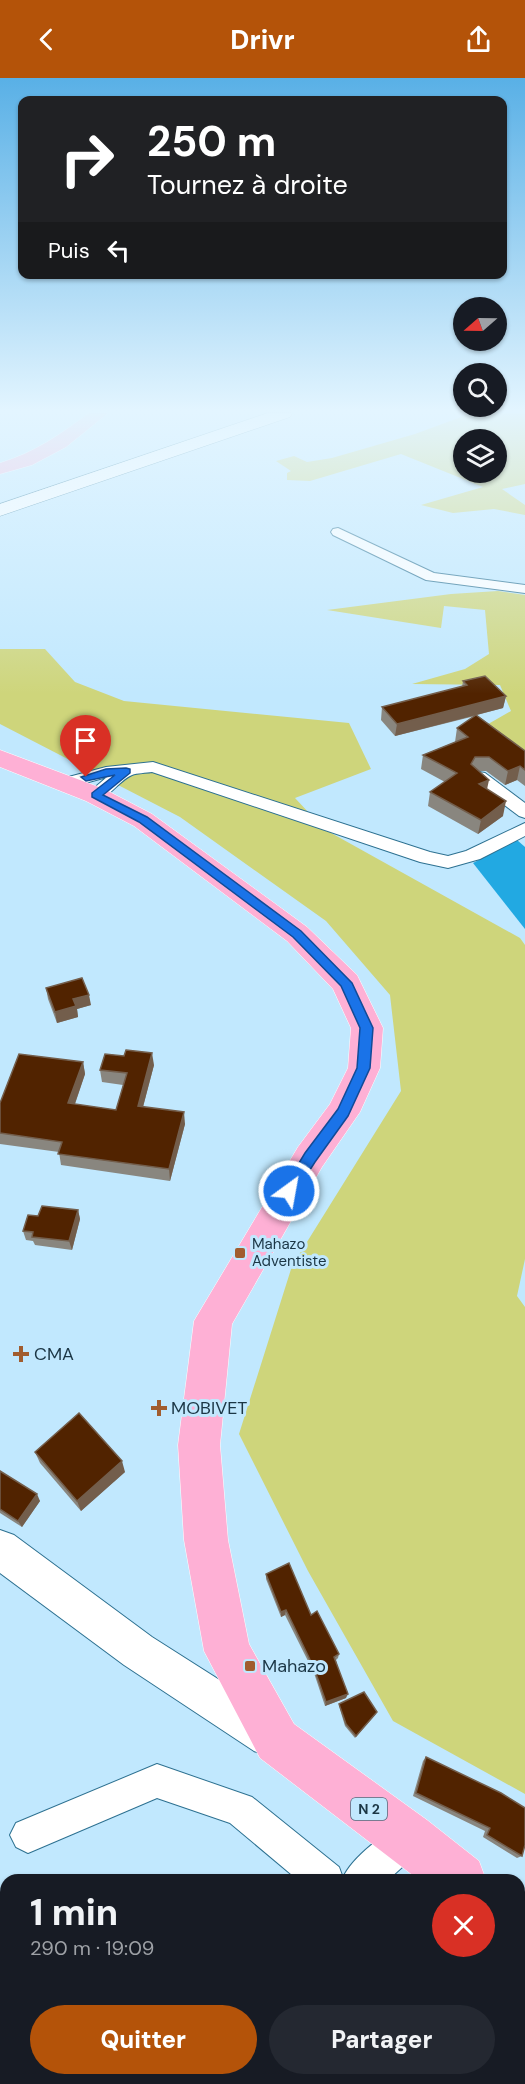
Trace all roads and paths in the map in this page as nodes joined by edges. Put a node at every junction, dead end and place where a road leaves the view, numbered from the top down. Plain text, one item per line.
1 (338, 532) dead end
2 (525, 589) edge
3 (0, 758) edge
4 (126, 771) junction
5 (479, 777) edge
6 (81, 789) junction
7 (525, 812) edge
8 (525, 829) edge
9 (0, 1550) edge
10 (277, 1741) junction
11 (28, 1835) dead end
12 (409, 1838) junction
13 (319, 1874) edge
14 (367, 1874) edge
15 (453, 1874) edge

1 - 2 street
3 - 6 main road, N 2
4 - 6 street
4 - 6 street
4 - 8 street
5 - 7 street
6 - 10 main road, N 2
9 - 10 street
10 - 12 main road, N 2
11 - 13 street
12 - 14 street
12 - 15 main road, N 2

